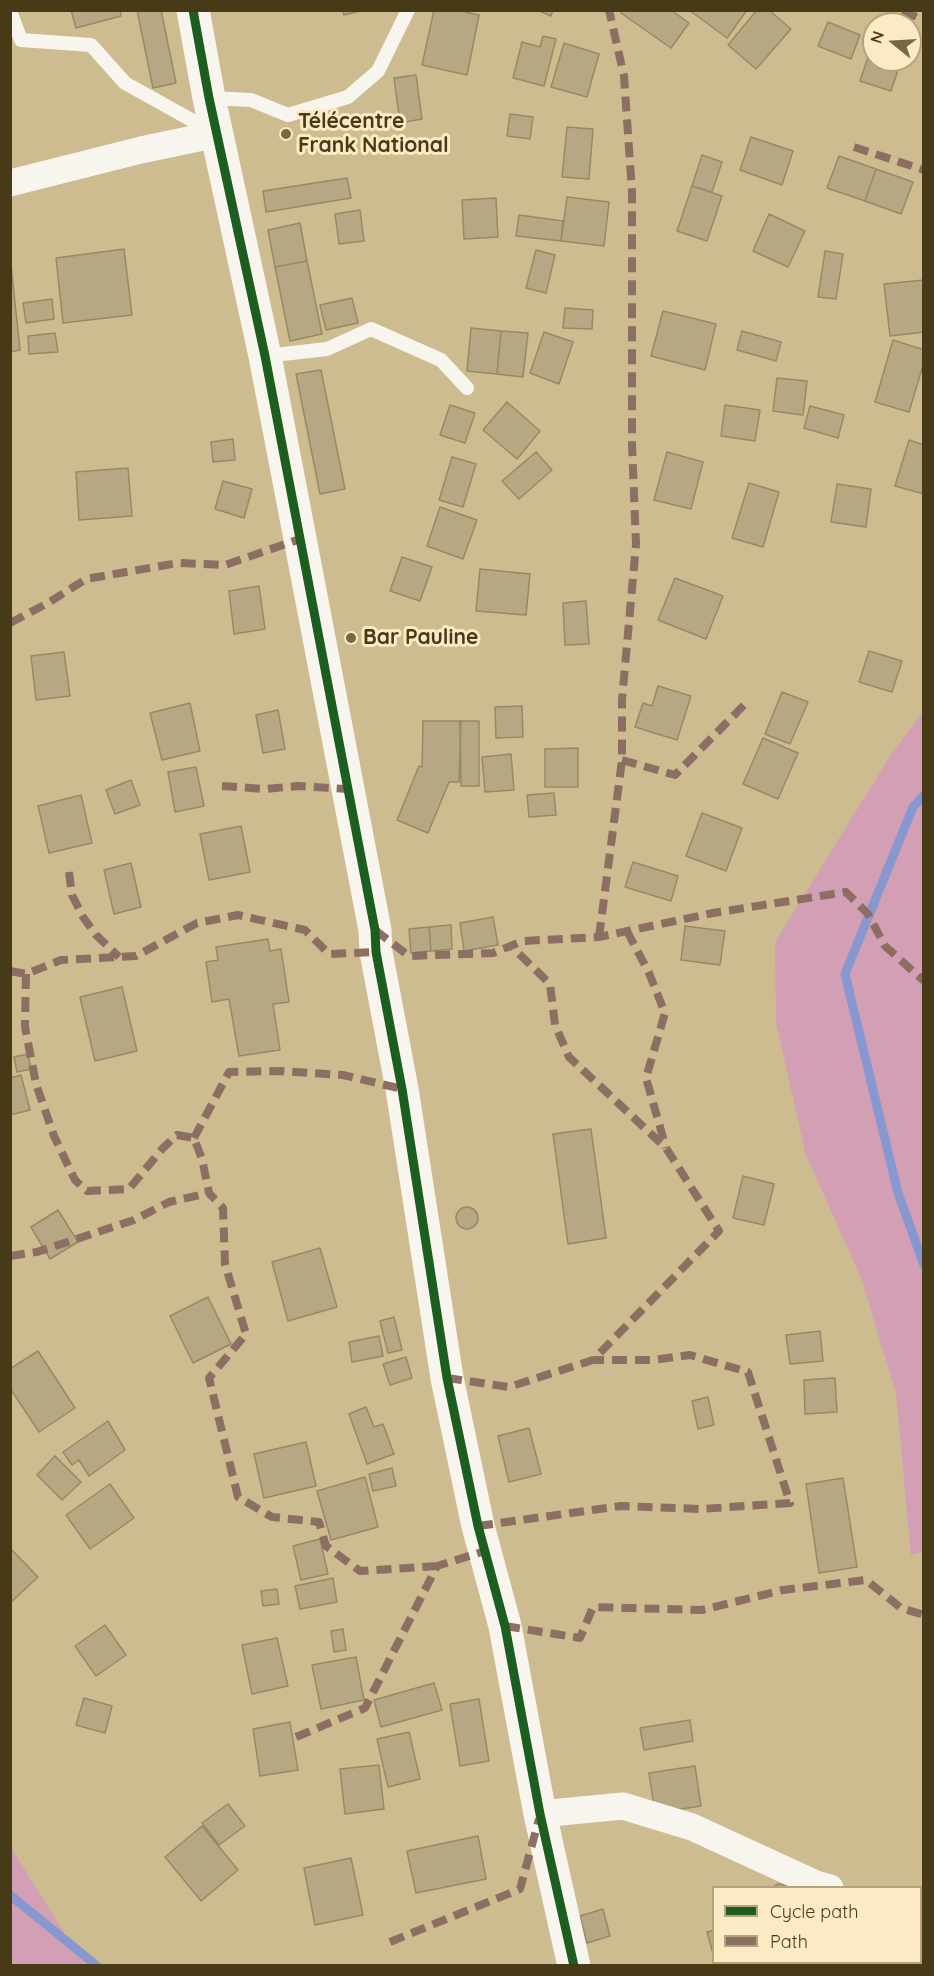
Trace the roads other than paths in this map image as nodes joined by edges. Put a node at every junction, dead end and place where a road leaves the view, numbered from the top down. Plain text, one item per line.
1 (193, 10) edge
2 (408, 10) edge
3 (10, 11) edge
4 (208, 98) junction
5 (217, 134) junction
6 (10, 183) edge
7 (265, 356) junction
8 (467, 388) dead end
9 (540, 1815) junction
10 (825, 1886) edge
11 (574, 1965) edge

1 - 4 street
2 - 4 lane
3 - 5 lane
4 - 5 street
5 - 6 street
5 - 7 street
7 - 8 lane
7 - 9 street
9 - 10 street
9 - 11 street

